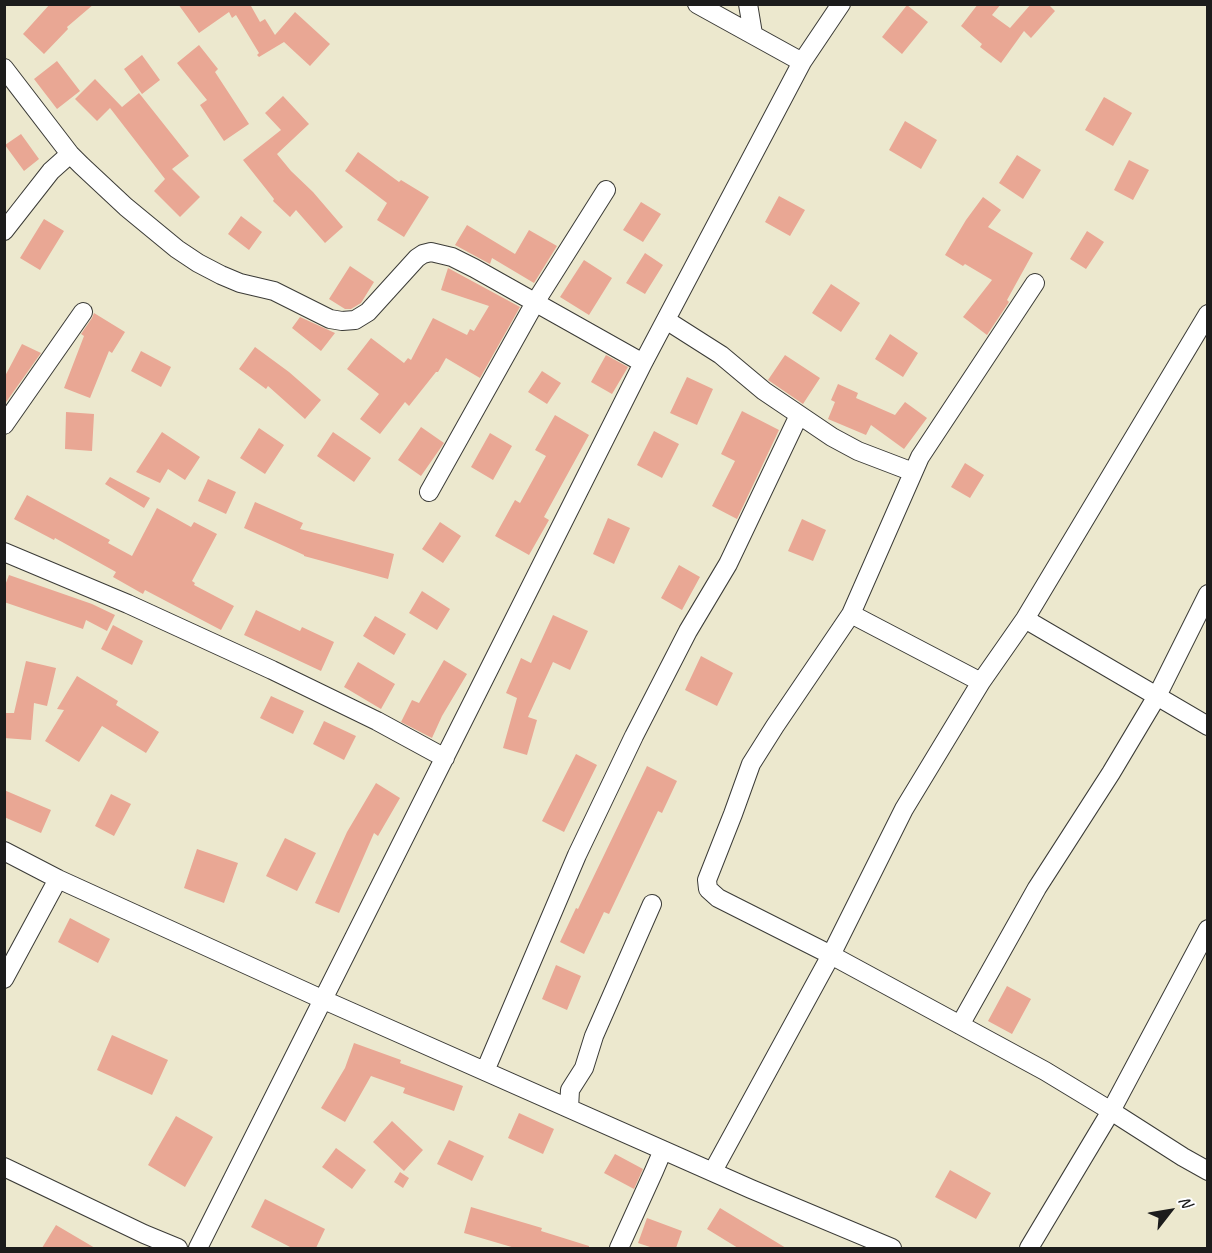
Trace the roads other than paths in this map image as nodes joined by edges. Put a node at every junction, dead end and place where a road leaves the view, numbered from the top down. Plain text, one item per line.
1 (697, 4) edge
2 (748, 4) edge
3 (841, 4) edge
4 (753, 34) junction
5 (802, 62) junction
6 (4, 68) edge
7 (70, 154) junction
8 (606, 190) dead end
9 (4, 231) edge
10 (1035, 283) dead end
11 (536, 301) junction
12 (83, 312) dead end
13 (1207, 315) edge
14 (666, 320) junction
15 (643, 363) junction
16 (799, 415) junction
17 (4, 425) edge
18 (913, 472) junction
19 (429, 492) dead end
20 (4, 552) edge
21 (1208, 594) edge
22 (851, 614) junction
23 (1025, 620) junction
24 (981, 682) junction
25 (1157, 696) junction
26 (1208, 726) edge
27 (445, 758) junction
28 (4, 851) edge
29 (58, 879) junction
30 (652, 904) dead end
31 (1205, 940) edge
32 (831, 955) junction
33 (4, 979) edge
34 (324, 1000) junction
35 (960, 1025) junction
36 (485, 1071) junction
37 (569, 1108) junction
38 (1111, 1111) junction
39 (663, 1150) junction
40 (4, 1167) edge
41 (713, 1171) junction
42 (1208, 1171) edge
43 (861, 1242) edge
44 (178, 1248) edge
45 (198, 1248) edge
46 (619, 1248) edge
47 (892, 1248) edge
48 (1029, 1248) edge

1 - 4 street
2 - 4 street
3 - 5 street
4 - 5 street
5 - 14 street
6 - 7 street
7 - 9 street
7 - 11 street
8 - 11 street
10 - 18 street
11 - 15 street
11 - 19 street
12 - 17 street
13 - 23 street
14 - 15 street
14 - 16 street
15 - 27 street
16 - 18 street
16 - 36 street
18 - 22 street
20 - 27 street
21 - 25 street
22 - 24 street
22 - 32 street
23 - 24 street
23 - 25 street
24 - 32 street
25 - 26 street
25 - 35 street
27 - 34 street
28 - 29 street
29 - 33 street
29 - 34 street
30 - 37 street
31 - 38 street
32 - 35 street
32 - 41 street
34 - 36 street
34 - 45 street
35 - 38 street
36 - 37 street
37 - 39 street
38 - 42 street
38 - 48 street
39 - 41 street
39 - 46 street
40 - 44 street
41 - 43 street
43 - 47 street

